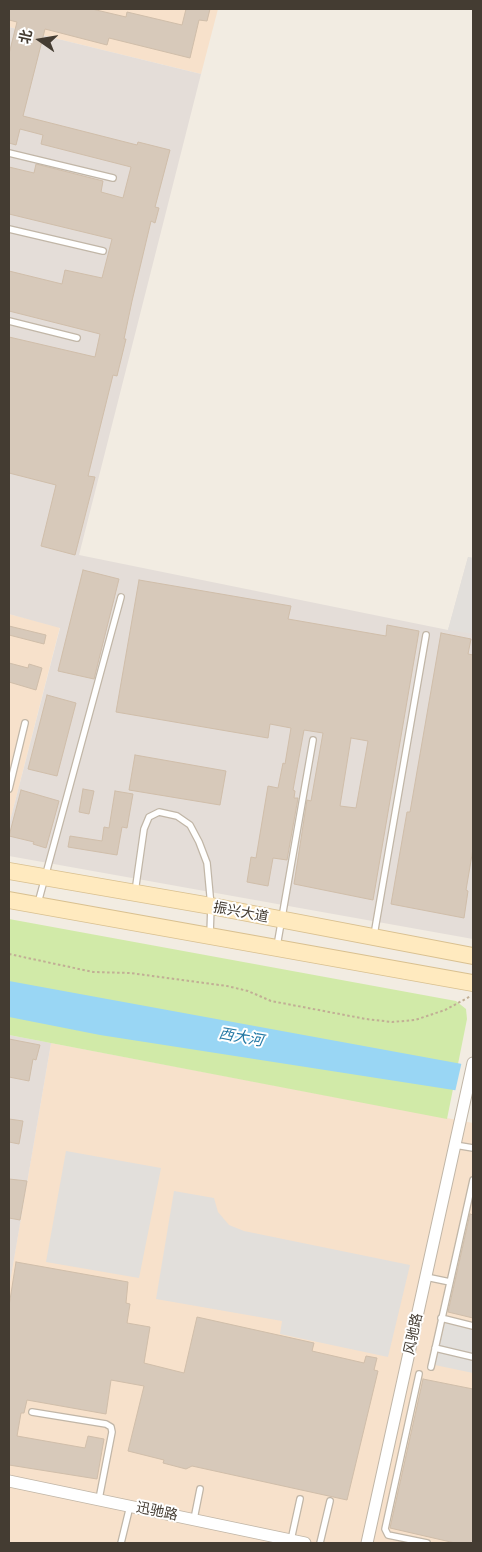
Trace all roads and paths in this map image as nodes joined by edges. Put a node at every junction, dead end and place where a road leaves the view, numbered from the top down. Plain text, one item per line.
1 (9, 153) edge
2 (113, 178) dead end
3 (9, 228) edge
4 (103, 251) dead end
5 (9, 321) edge
6 (77, 338) dead end
7 (121, 597) dead end
8 (426, 636) dead end
9 (25, 723) dead end
10 (313, 740) dead end
11 (9, 789) edge
12 (9, 871) edge
13 (45, 878) junction
14 (134, 893) junction
15 (9, 900) edge
16 (37, 905) junction
17 (211, 906) junction
18 (282, 919) junction
19 (210, 936) junction
20 (374, 937) junction
21 (277, 948) junction
22 (9, 954) edge
23 (473, 956) edge
24 (473, 983) edge
25 (473, 995) edge
26 (473, 1063) edge
27 (455, 1145) junction
28 (473, 1148) edge
29 (473, 1180) edge
30 (426, 1277) junction
31 (450, 1282) junction
32 (441, 1318) junction
33 (473, 1326) edge
34 (435, 1348) junction
35 (473, 1356) edge
36 (431, 1368) dead end
37 (419, 1374) dead end
38 (32, 1412) dead end
39 (386, 1458) junction
40 (400, 1461) junction
41 (9, 1480) edge
42 (200, 1489) dead end
43 (99, 1499) junction
44 (300, 1499) dead end
45 (330, 1501) dead end
46 (130, 1506) junction
47 (194, 1519) junction
48 (291, 1540) junction
49 (121, 1543) edge
50 (305, 1543) edge
51 (320, 1543) edge
52 (367, 1543) edge
53 (428, 1543) edge

1 - 2 lane
3 - 4 lane
5 - 6 lane
7 - 13 lane
8 - 20 lane
9 - 11 lane
10 - 18 lane
12 - 13 main road, 振兴大道
13 - 14 main road, 振兴大道
13 - 16 lane
14 - 17 main road, 振兴大道
14 - 17 lane
15 - 16 main road, 振兴大道
16 - 19 main road, 振兴大道
17 - 18 main road, 振兴大道
17 - 19 lane
18 - 20 main road, 振兴大道
18 - 21 lane
19 - 21 main road, 振兴大道
20 - 23 main road, 振兴大道
21 - 24 main road, 振兴大道
22 - 25 path
26 - 27 street, 风驰路
27 - 28 lane
27 - 30 street, 风驰路
29 - 31 lane
30 - 31 lane
30 - 39 street, 风驰路
31 - 32 lane
32 - 33 lane
32 - 34 lane
34 - 35 lane
34 - 36 lane
37 - 40 lane
38 - 43 lane
39 - 40 lane
39 - 52 street, 风驰路
40 - 53 lane
41 - 43 street, 迅驰路
42 - 47 lane
43 - 46 street, 迅驰路
44 - 48 lane
45 - 51 lane
46 - 47 street, 迅驰路
46 - 49 lane
47 - 48 street, 迅驰路
48 - 50 street, 迅驰路

